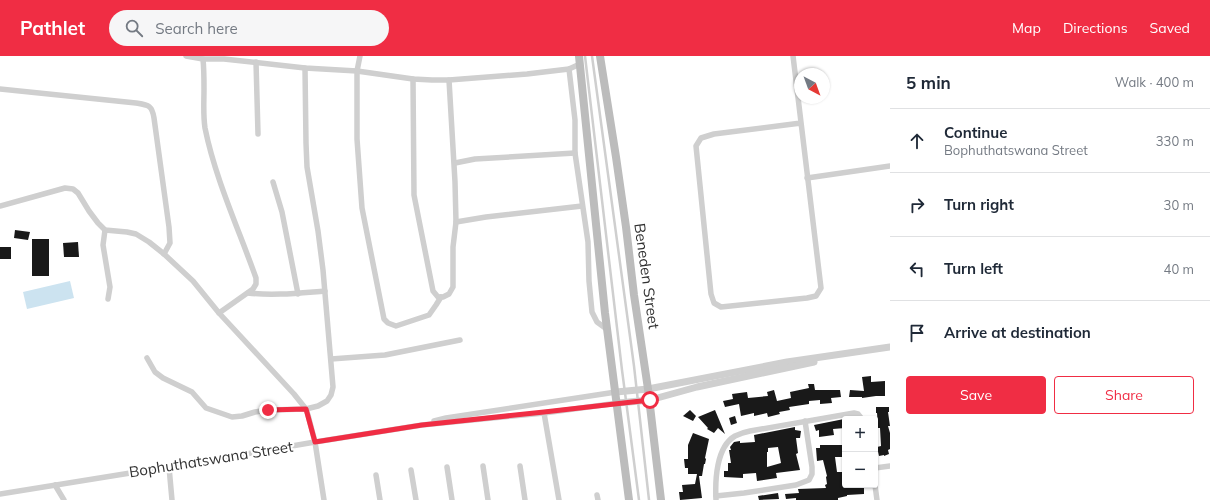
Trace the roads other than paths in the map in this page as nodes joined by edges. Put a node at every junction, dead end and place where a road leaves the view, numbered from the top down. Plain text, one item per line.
1 (186, 56) edge
2 (360, 56) edge
3 (585, 56) edge
4 (592, 56) edge
5 (600, 56) edge
6 (793, 56) edge
7 (203, 59) junction
8 (579, 60) edge
9 (256, 62) junction
10 (305, 68) junction
11 (569, 69) junction
12 (357, 71) junction
13 (413, 79) junction
14 (449, 80) junction
15 (0, 89) edge
16 (801, 122) junction
17 (258, 134) dead end
18 (575, 153) junction
19 (455, 163) junction
20 (890, 166) edge
21 (807, 178) junction
22 (273, 182) dead end
23 (0, 206) edge
24 (582, 206) junction
25 (456, 222) junction
26 (106, 230) junction
27 (164, 254) junction
28 (325, 291) junction
29 (248, 293) junction
30 (298, 294) junction
31 (440, 297) junction
32 (108, 299) dead end
33 (219, 313) junction
34 (608, 330) junction
35 (460, 340) dead end
36 (890, 347) edge
37 (837, 355) junction
38 (147, 358) dead end
39 (330, 359) junction
40 (648, 389) junction
41 (636, 390) junction
42 (625, 391) junction
43 (616, 392) junction
44 (650, 400) junction
45 (638, 401) junction
46 (622, 403) junction
47 (306, 409) junction
48 (544, 412) junction
49 (860, 416) edge
50 (805, 421) junction
51 (422, 425) junction
52 (315, 442) junction
53 (483, 466) dead end
54 (520, 466) dead end
55 (890, 466) edge
56 (169, 467) junction
57 (447, 467) dead end
58 (878, 468) edge
59 (411, 470) dead end
60 (376, 475) dead end
61 (55, 485) junction
62 (875, 488) edge
63 (0, 494) edge
64 (716, 498) edge
65 (64, 500) edge
66 (172, 500) edge
67 (324, 500) edge
68 (380, 500) edge
69 (416, 500) edge
70 (452, 500) edge
71 (488, 500) edge
72 (525, 500) edge
73 (559, 500) edge
74 (629, 500) edge
75 (639, 500) edge
76 (649, 500) edge
77 (661, 500) edge
78 (877, 500) edge

1 - 7 street
2 - 12 street
3 - 42 lane
4 - 41 lane
5 - 40 main road, Beneden Street
6 - 16 street
7 - 9 street
7 - 29 street
8 - 11 street
8 - 34 main road
9 - 10 street
9 - 17 street
10 - 12 street
10 - 28 street
11 - 14 street
11 - 18 street
12 - 13 street
12 - 31 street
13 - 14 street
13 - 31 street
14 - 19 street
15 - 27 street
16 - 21 street
16 - 21 street
18 - 19 street
18 - 24 street
19 - 25 street
20 - 21 street
22 - 30 street
23 - 26 street
24 - 25 street
24 - 34 street
25 - 31 street
26 - 27 street
26 - 32 street
27 - 33 street
28 - 30 street
28 - 39 street
29 - 30 street
29 - 33 street
33 - 47 street
34 - 43 main road
35 - 39 street
36 - 37 street, Bophuthatswana Street
37 - 40 street, Bophuthatswana Street
37 - 44 street, Bophuthatswana Street
38 - 47 street
39 - 47 street
40 - 41 street, Bophuthatswana Street
40 - 44 main road, Beneden Street
41 - 42 street, Bophuthatswana Street
41 - 45 lane
42 - 43 street, Bophuthatswana Street
42 - 46 lane
43 - 46 main road
43 - 51 street, Bophuthatswana Street
44 - 45 street, Bophuthatswana Street
44 - 77 main road, Beneden Street
45 - 46 street, Bophuthatswana Street
45 - 76 lane
46 - 48 street, Bophuthatswana Street
46 - 74 main road
46 - 75 lane
47 - 52 street
48 - 51 street, Bophuthatswana Street
48 - 73 street
49 - 50 street
50 - 64 street
50 - 64 street
51 - 52 street, Bophuthatswana Street
52 - 56 street, Bophuthatswana Street
52 - 67 street
53 - 71 street
54 - 72 street
55 - 58 street
56 - 61 street, Bophuthatswana Street
56 - 66 street
57 - 70 street
59 - 69 street
60 - 68 street
61 - 63 street, Bophuthatswana Street
61 - 65 street
62 - 78 street

